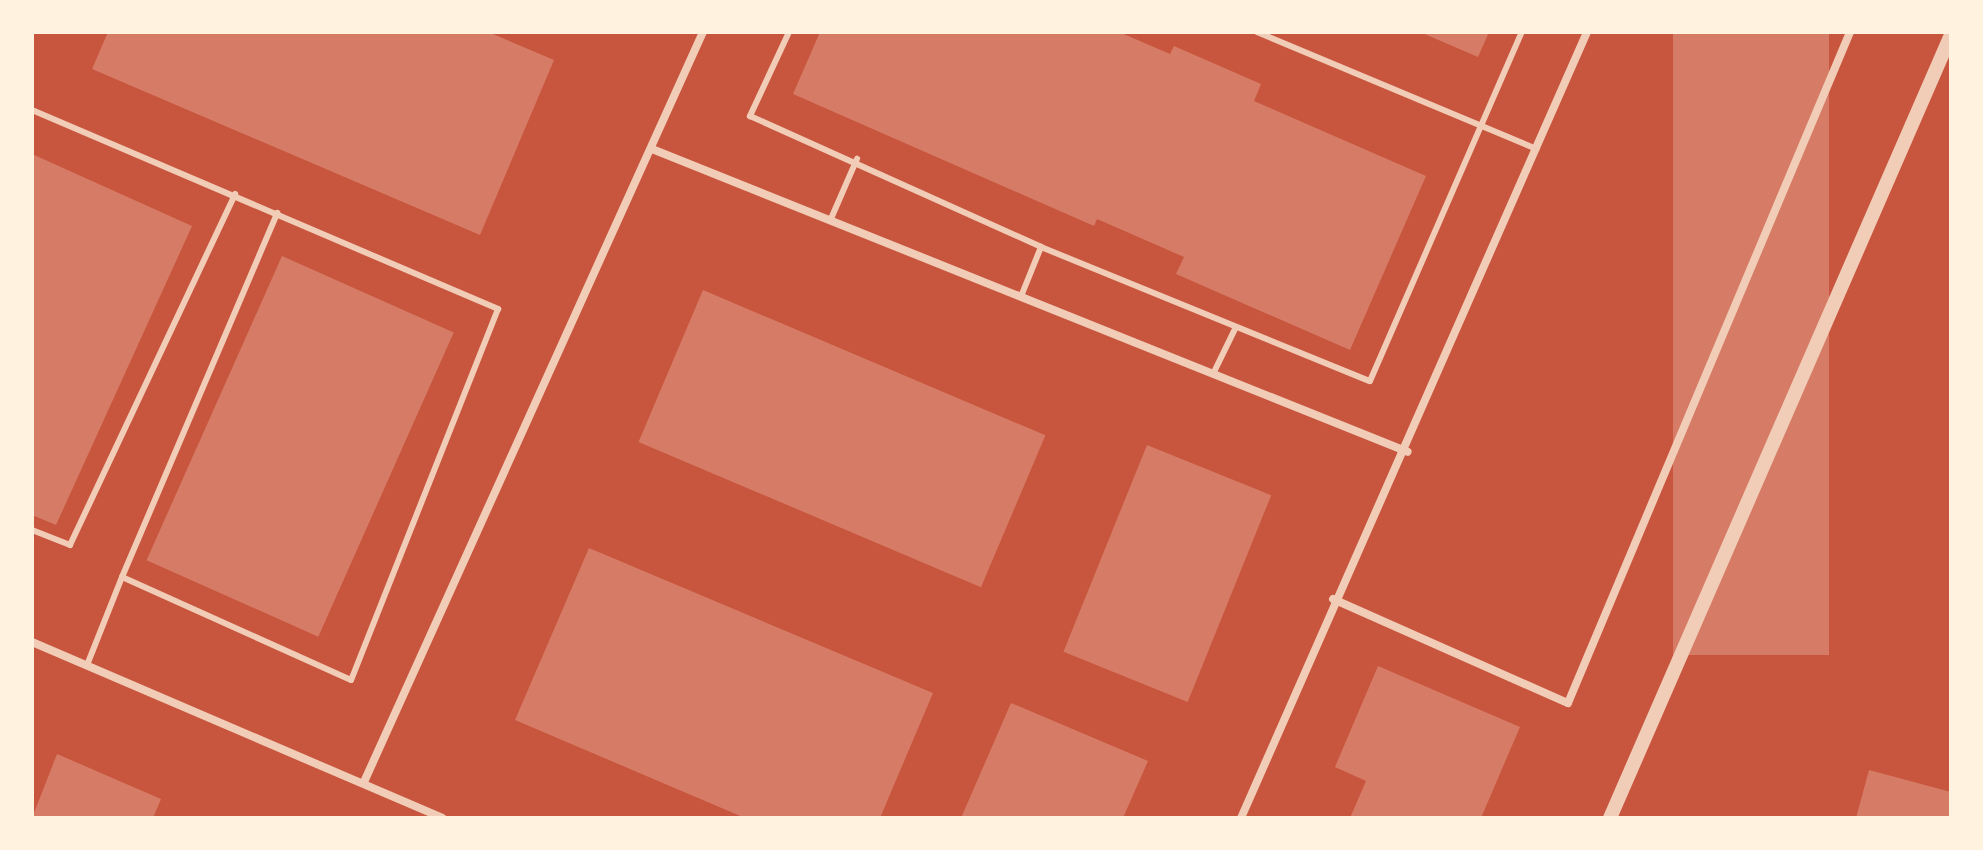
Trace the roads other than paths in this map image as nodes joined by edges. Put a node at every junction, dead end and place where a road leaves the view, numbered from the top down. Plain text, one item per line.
1 (703, 32) edge
2 (789, 32) edge
3 (1257, 32) edge
4 (1522, 32) edge
5 (1587, 32) edge
6 (1850, 32) edge
7 (1951, 35) edge
8 (32, 110) edge
9 (1481, 125) junction
10 (652, 149) junction
11 (1537, 149) junction
12 (857, 159) junction
13 (235, 194) junction
14 (277, 213) junction
15 (830, 221) junction
16 (1041, 247) junction
17 (1022, 294) junction
18 (1235, 329) junction
19 (1214, 372) junction
20 (1408, 452) junction
21 (32, 530) edge
22 (122, 577) junction
23 (1333, 599) junction
24 (32, 642) edge
25 (87, 665) junction
26 (364, 782) junction
27 (420, 809) junction
28 (416, 818) edge
29 (442, 818) edge
30 (1241, 818) edge
31 (1610, 818) edge

1 - 10 street
2 - 12 lane
3 - 9 lane
4 - 9 lane
5 - 11 street
6 - 23 street
7 - 31 street
8 - 13 lane
9 - 11 lane
9 - 18 lane
10 - 15 street
10 - 26 street
11 - 20 street
12 - 15 lane
12 - 16 lane
13 - 14 lane
13 - 21 lane
14 - 22 lane
14 - 22 lane
15 - 17 street
16 - 17 lane
16 - 18 lane
17 - 19 street
18 - 19 lane
19 - 20 street
20 - 23 street
22 - 25 lane
23 - 30 street
24 - 25 street
25 - 26 street
26 - 27 street
27 - 28 street
27 - 29 street

